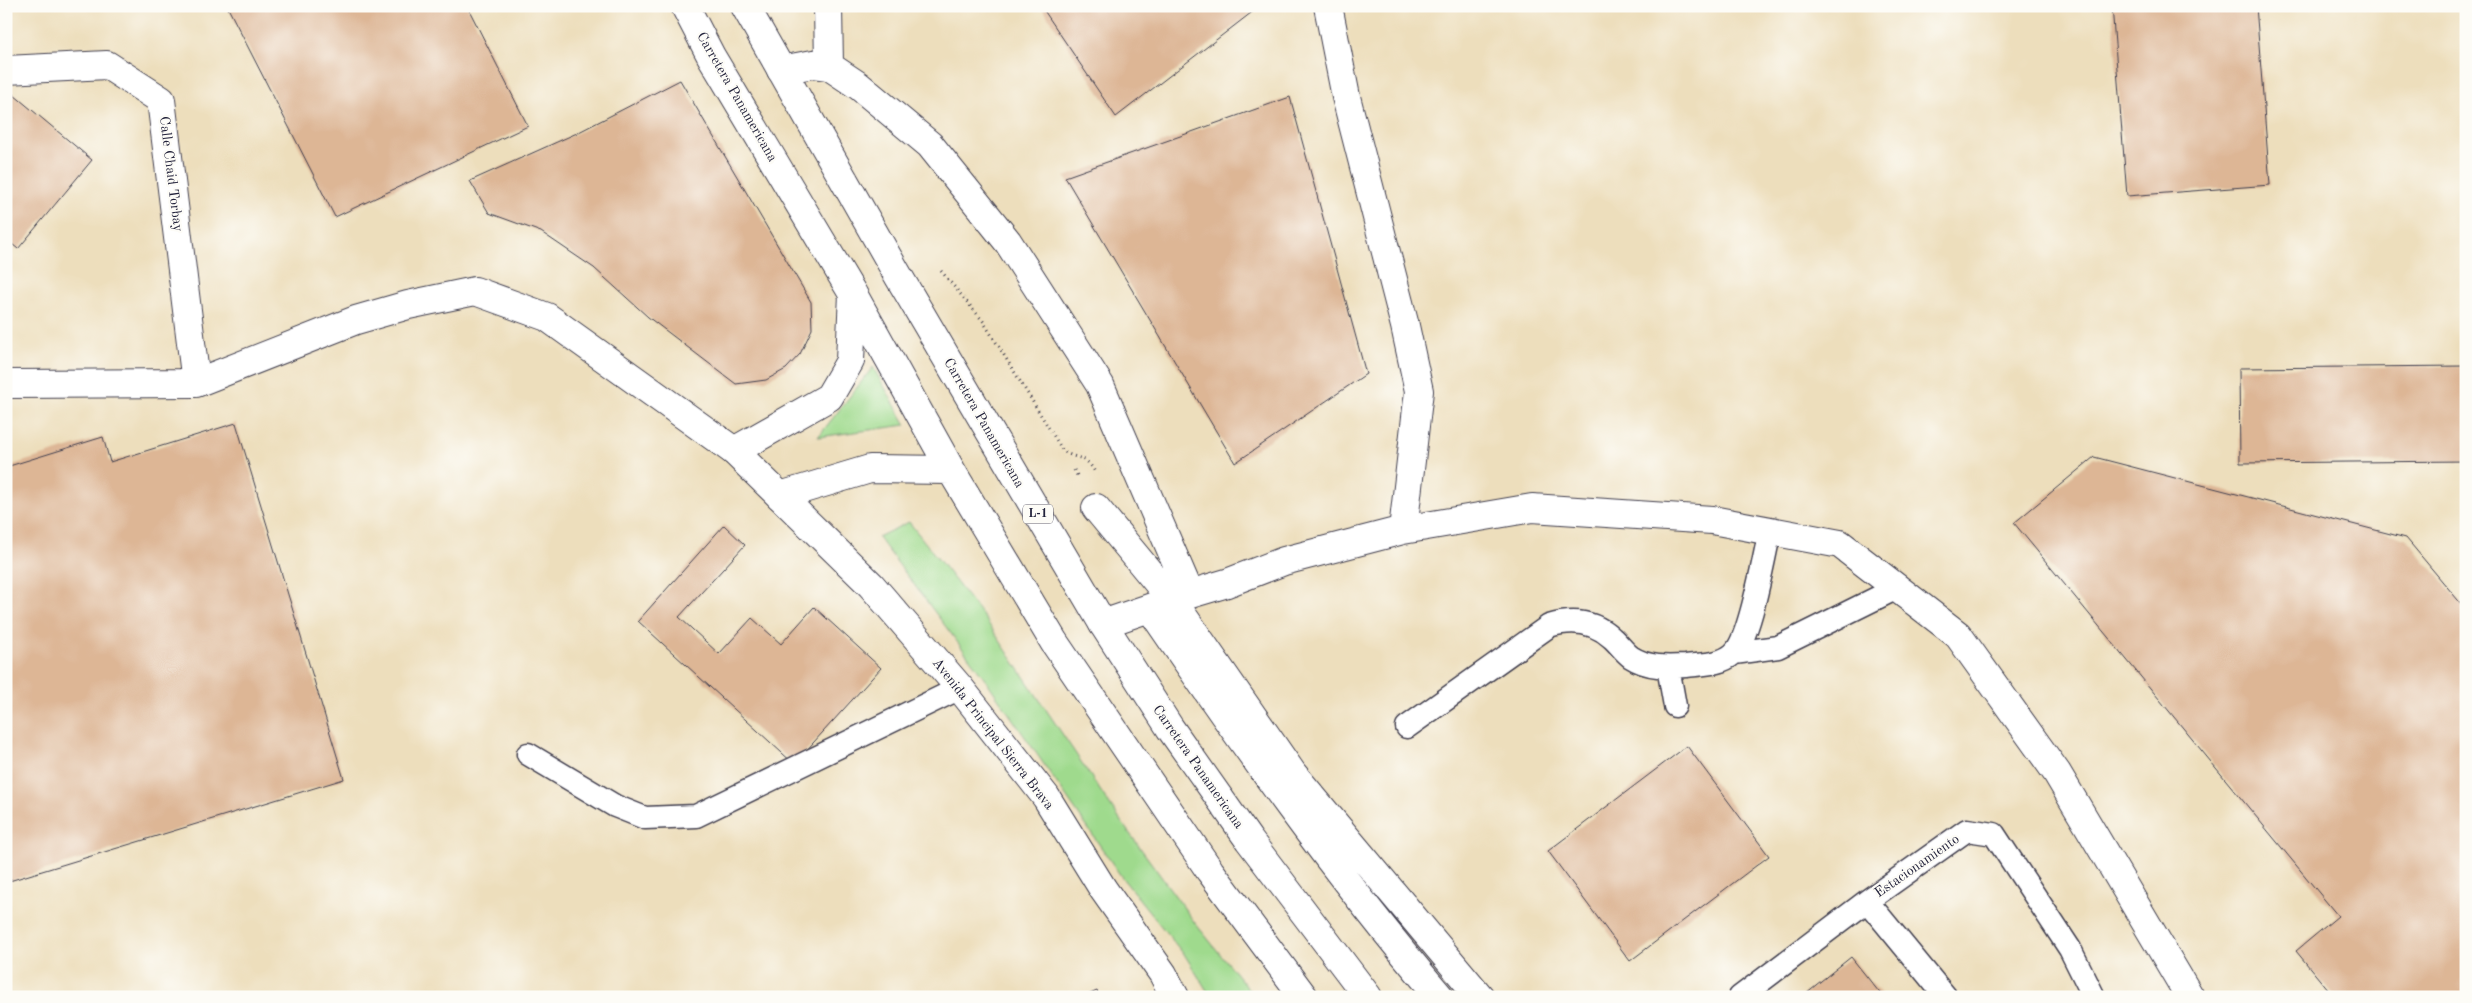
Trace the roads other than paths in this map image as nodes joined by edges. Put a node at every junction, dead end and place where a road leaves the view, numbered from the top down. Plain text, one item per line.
1 (685, 6) edge
2 (745, 6) edge
3 (828, 6) edge
4 (1328, 6) edge
5 (829, 66) junction
6 (6, 70) edge
7 (781, 70) junction
8 (853, 294) junction
9 (196, 383) junction
10 (6, 384) edge
11 (734, 451) junction
12 (951, 470) junction
13 (780, 496) junction
14 (1096, 508) dead end
15 (1403, 530) junction
16 (1770, 532) junction
17 (1897, 588) junction
18 (1171, 600) junction
19 (1103, 624) junction
20 (1734, 653) junction
21 (1668, 667) junction
22 (960, 688) junction
23 (1674, 706) dead end
24 (1407, 727) dead end
25 (528, 754) dead end
26 (1867, 901) junction
27 (1175, 997) edge
28 (1304, 997) edge
29 (1368, 997) edge
30 (1440, 997) edge
31 (1480, 997) edge
32 (1740, 997) edge
33 (1946, 997) edge
34 (2094, 997) edge
35 (2190, 997) edge

1 - 8 street, Carretera Panamericana
2 - 7 street, Carretera Panamericana / L-1
3 - 5 street
4 - 15 street
5 - 7 street
5 - 18 street
6 - 9 street, Calle Chaid Torbay
7 - 19 street, Carretera Panamericana / L-1
8 - 11 street
8 - 12 street, Carretera Panamericana
9 - 10 street
9 - 11 street, Avenida Principal Sierra Brava
11 - 13 street, Avenida Principal Sierra Brava
12 - 13 street
12 - 28 street, Carretera Panamericana
13 - 22 street, Avenida Principal Sierra Brava
14 - 18 street
15 - 16 street
15 - 18 street
16 - 17 street
16 - 20 lane
17 - 20 lane
17 - 35 street
18 - 19 street
18 - 30 street
18 - 31 street
19 - 29 street, Carretera Panamericana / L-1
20 - 21 lane
21 - 23 lane
21 - 24 lane
22 - 25 lane
22 - 27 street, Avenida Principal Sierra Brava
26 - 32 lane, Estacionamiento
26 - 33 lane
26 - 34 lane, Estacionamiento

